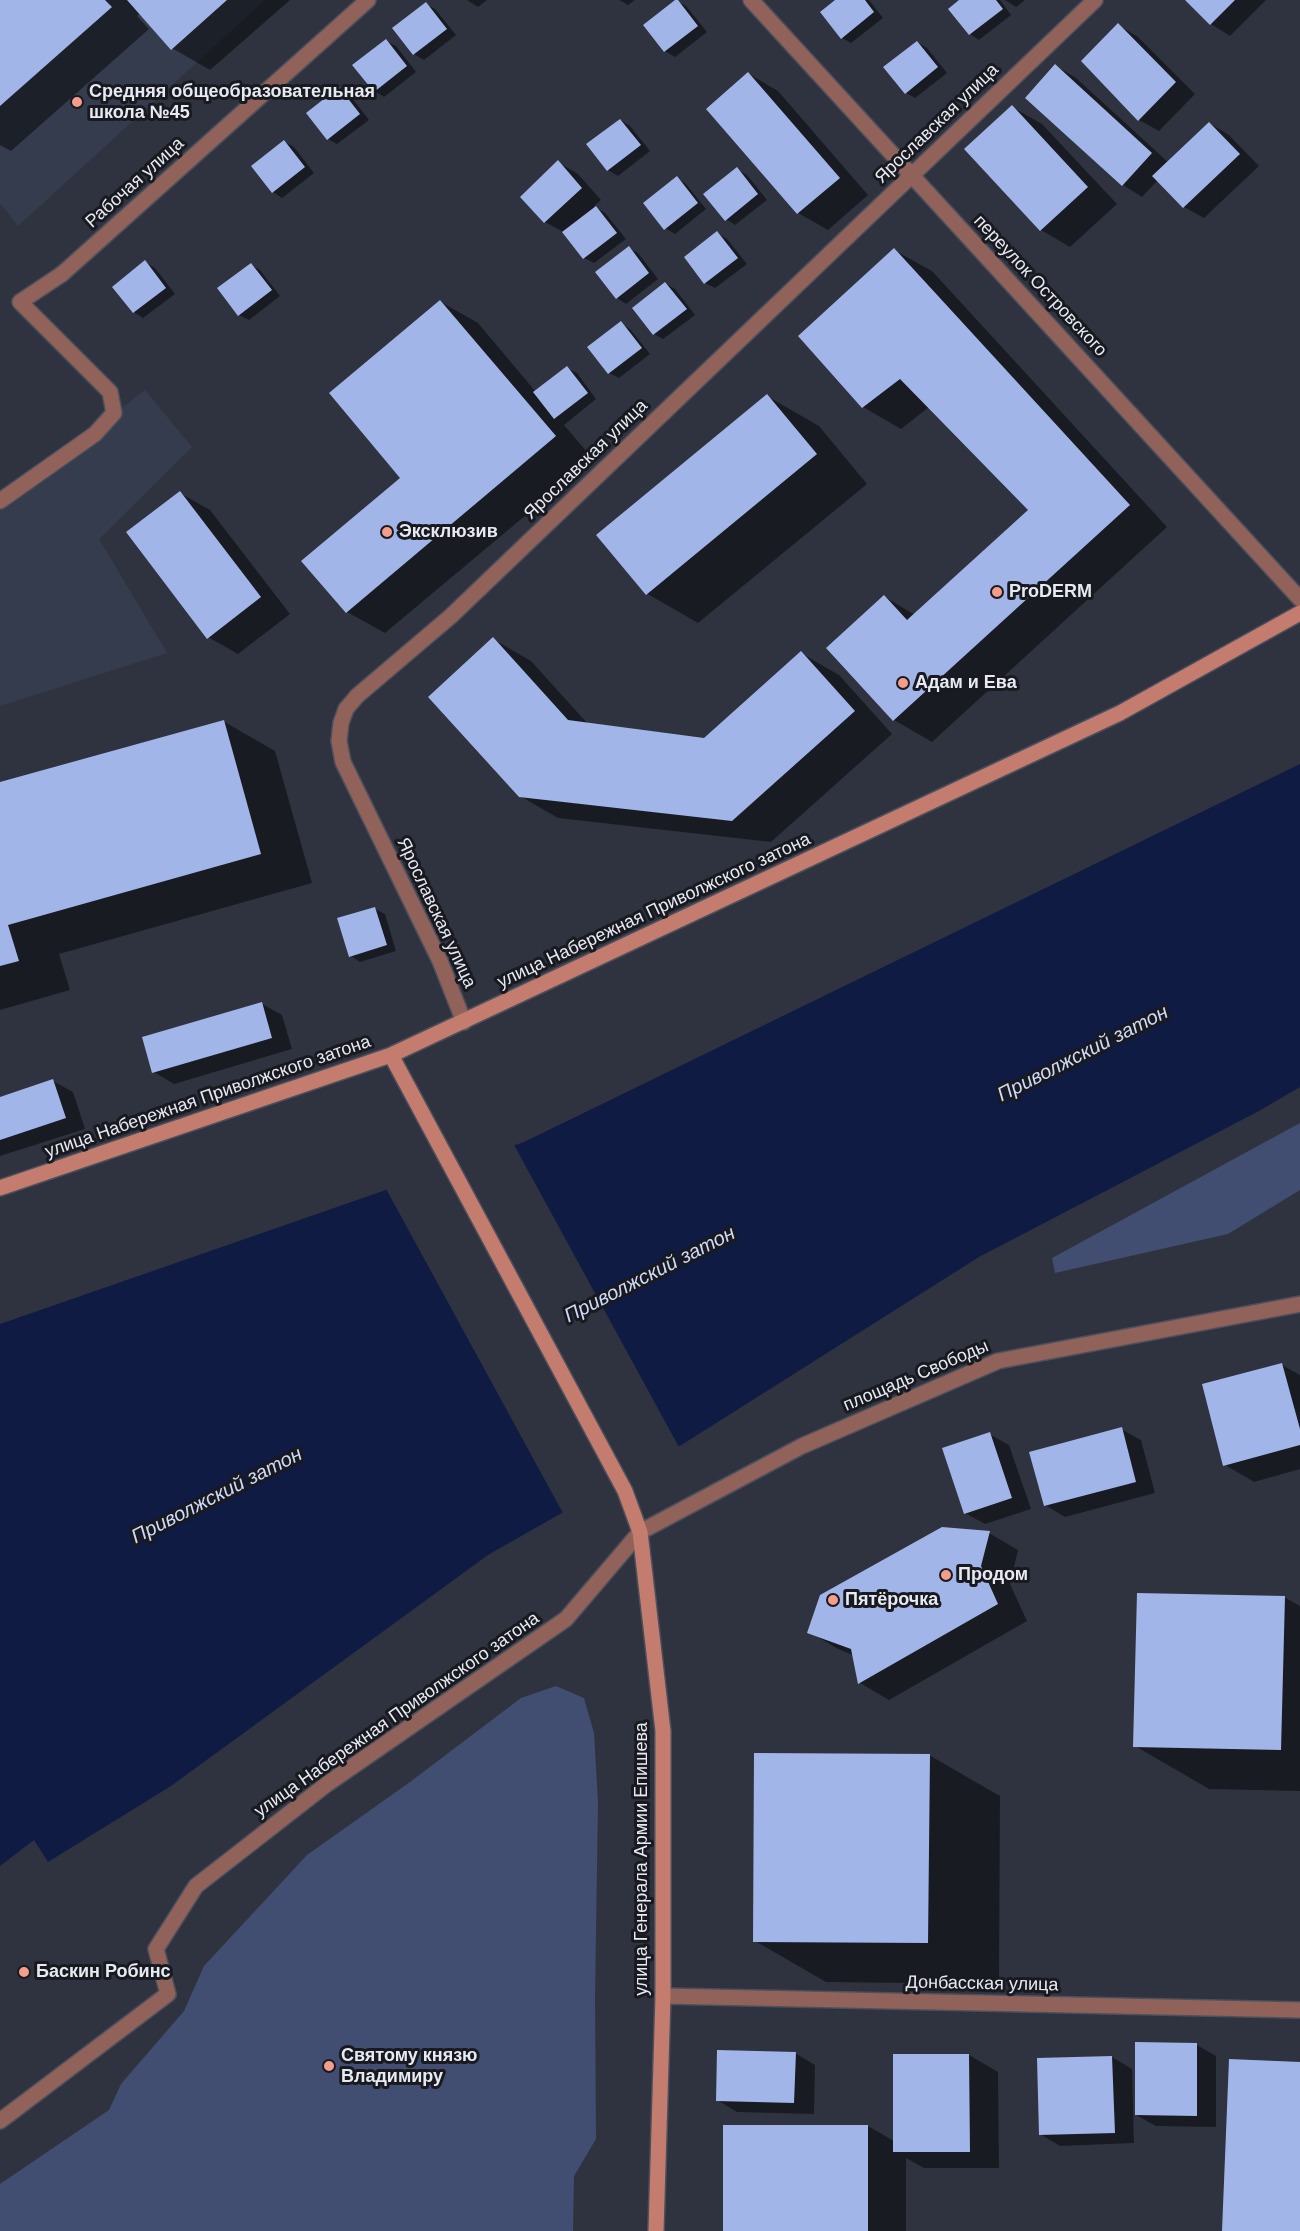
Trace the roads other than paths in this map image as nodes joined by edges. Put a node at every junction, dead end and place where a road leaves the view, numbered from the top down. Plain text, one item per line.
1 (368, 0) edge
2 (750, 0) edge
3 (1095, 0) edge
4 (912, 176) junction
5 (0, 501) edge
6 (1300, 599) edge
7 (1300, 613) edge
8 (464, 1022) junction
9 (391, 1055) junction
10 (0, 1188) edge
11 (1300, 1304) edge
12 (640, 1532) junction
13 (663, 1996) junction
14 (1300, 2010) edge
15 (0, 2121) edge
16 (656, 2231) edge

1 - 5 street, Рабочая улица
2 - 4 street, переулок Островского
3 - 4 street, Ярославская улица
4 - 6 street, переулок Островского
4 - 8 street, Ярославская улица
7 - 8 main road, улица Набережная Приволжского затона
8 - 9 main road, улица Набережная Приволжского затона
9 - 10 main road, улица Набережная Приволжского затона
9 - 12 main road, улица Генерала Армии Епишева
11 - 12 street, площадь Свободы
12 - 13 main road, улица Генерала Армии Епишева
12 - 15 street, улица Набережная Приволжского затона
13 - 14 street, Донбасская улица
13 - 16 main road, улица Генерала Армии Епишева

